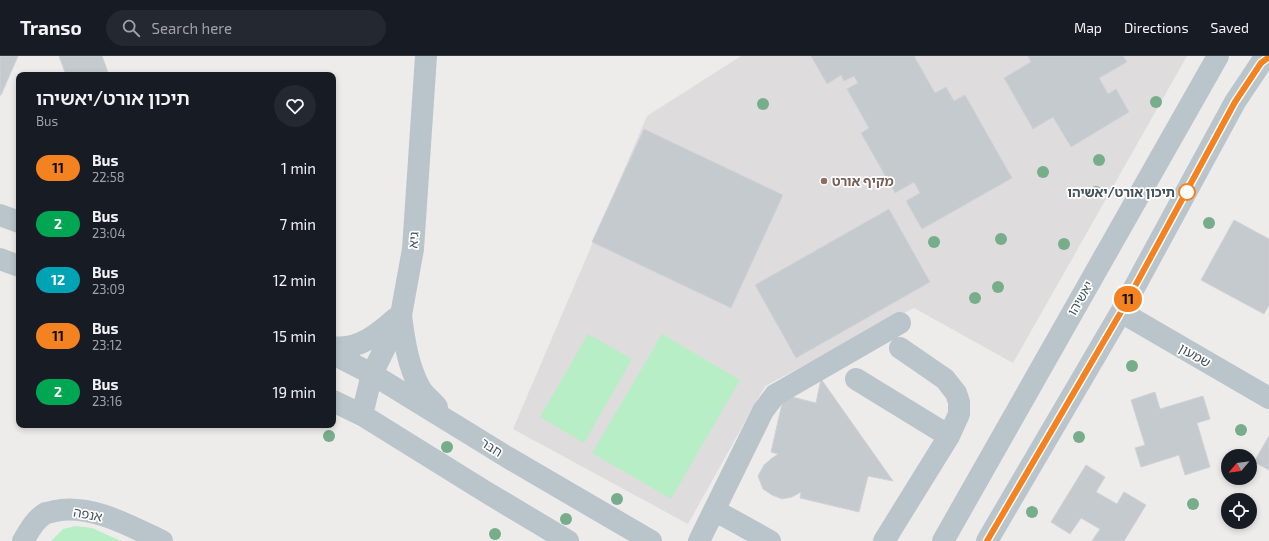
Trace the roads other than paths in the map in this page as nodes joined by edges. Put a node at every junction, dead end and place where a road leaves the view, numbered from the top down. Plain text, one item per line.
1 (426, 56) edge
2 (1218, 56) edge
3 (1269, 57) edge
4 (0, 216) edge
5 (16, 221) edge
6 (0, 259) edge
7 (16, 265) edge
8 (1121, 312) junction
9 (400, 315) junction
10 (900, 323) dead end
11 (336, 347) edge
12 (900, 348) dead end
13 (336, 356) edge
14 (372, 374) junction
15 (856, 379) dead end
16 (1269, 398) edge
17 (336, 402) edge
18 (362, 415) junction
19 (450, 421) junction
20 (949, 436) junction
21 (714, 510) junction
22 (23, 541) edge
23 (162, 541) edge
24 (568, 541) edge
25 (651, 541) edge
26 (699, 541) edge
27 (770, 541) edge
28 (884, 541) edge
29 (943, 541) edge
30 (987, 541) edge

1 - 9 street, גיא
2 - 29 street, יאשיהו
3 - 8 street
4 - 5 street
6 - 7 street
8 - 16 street, שמעון
8 - 30 street
9 - 11 street
9 - 14 street, גיא
9 - 19 street
10 - 21 street
12 - 20 street
13 - 14 street, חבר
14 - 18 street, גיא
14 - 19 street, חבר
15 - 20 street
17 - 18 street
18 - 24 street
19 - 25 street, חבר
20 - 28 street
21 - 26 street
21 - 27 street
22 - 23 street, אנפה

